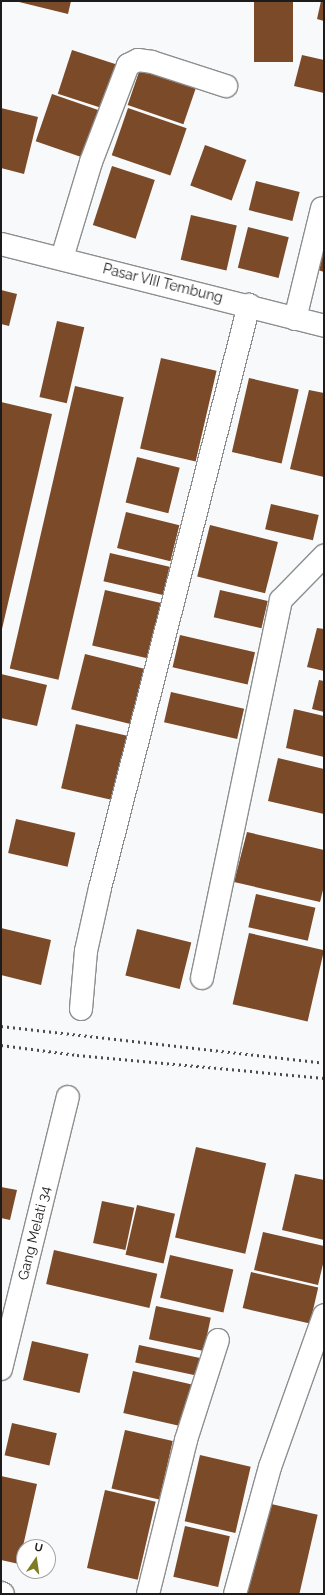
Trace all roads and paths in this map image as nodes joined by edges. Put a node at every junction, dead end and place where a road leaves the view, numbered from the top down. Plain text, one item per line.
1 (226, 86) dead end
2 (322, 208) dead end
3 (1, 244) edge
4 (62, 258) junction
5 (249, 305) junction
6 (295, 319) junction
7 (324, 326) edge
8 (324, 556) edge
9 (202, 978) dead end
10 (81, 1009) dead end
11 (68, 1097) dead end
12 (324, 1315) edge
13 (218, 1340) dead end
14 (1, 1369) edge
15 (148, 1594) edge
16 (235, 1594) edge

1 - 4 street
2 - 6 street
3 - 4 street, Pasar VIII Tembung
4 - 5 street, Pasar VIII Tembung
5 - 6 street, Pasar VIII Tembung
5 - 10 street
6 - 7 street, Pasar VIII Tembung
8 - 9 street
11 - 14 street, Gang Melati 34
12 - 16 street
13 - 15 street

